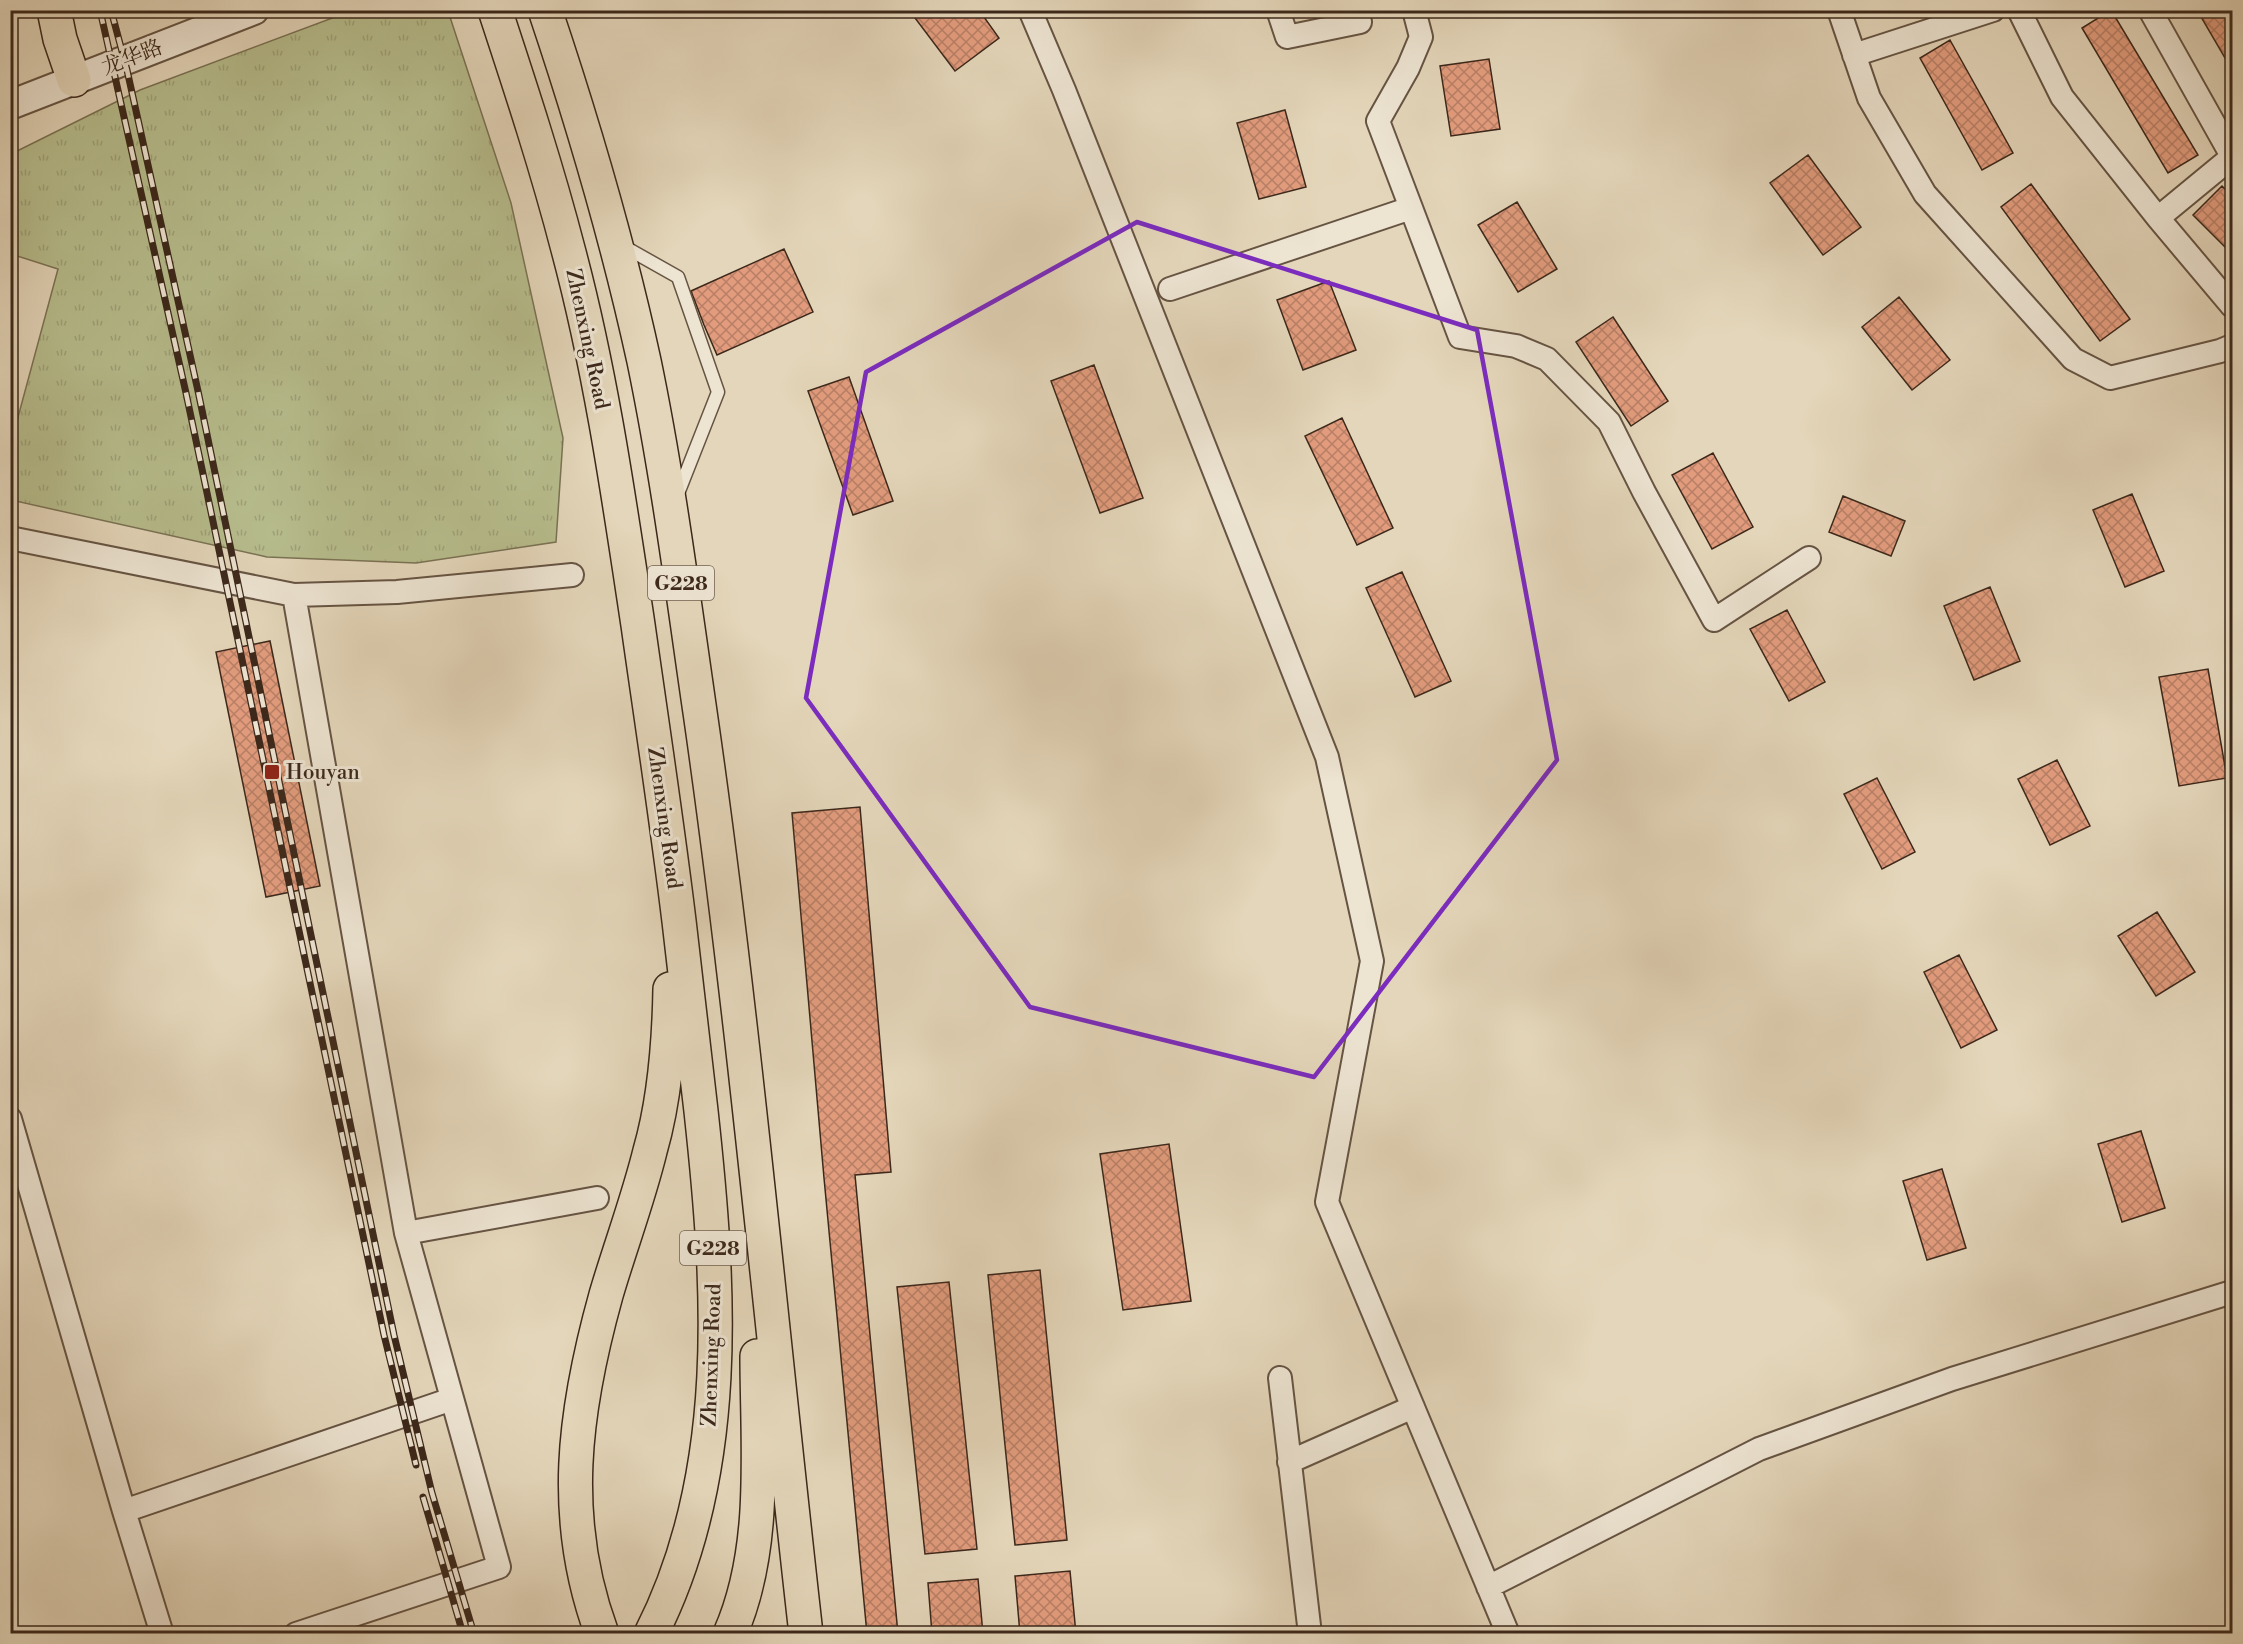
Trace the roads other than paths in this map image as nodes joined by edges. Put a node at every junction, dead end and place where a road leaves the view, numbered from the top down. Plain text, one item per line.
1 (54, 10) edge
2 (254, 10) edge
3 (495, 10) edge
4 (545, 10) edge
5 (1030, 10) edge
6 (1278, 10) edge
7 (1357, 10) edge
8 (1414, 10) edge
9 (1839, 10) edge
10 (1993, 10) edge
11 (2019, 10) edge
12 (2150, 10) edge
13 (1854, 55) junction
14 (74, 80) junction
15 (10, 105) edge
16 (2232, 157) edge
17 (1411, 208) junction
18 (2158, 218) junction
19 (616, 243) junction
20 (1170, 289) dead end
21 (2232, 306) edge
22 (2232, 346) edge
23 (670, 511) junction
24 (10, 538) edge
25 (1809, 558) dead end
26 (572, 575) dead end
27 (294, 595) junction
28 (671, 855) junction
29 (10, 1119) edge
30 (756, 1168) junction
31 (597, 1198) dead end
32 (406, 1233) junction
33 (2232, 1292) edge
34 (1280, 1378) dead end
35 (452, 1399) junction
36 (1413, 1407) junction
37 (1290, 1462) junction
38 (124, 1511) junction
39 (1488, 1587) junction
40 (162, 1634) edge
41 (296, 1634) edge
42 (602, 1634) edge
43 (651, 1634) edge
44 (730, 1634) edge
45 (806, 1634) edge
46 (1310, 1634) edge
47 (1508, 1634) edge

1 - 14 highway
2 - 14 street, 龙华路
3 - 28 highway, Zhenxing Road / G228
4 - 19 highway, G228
5 - 36 street
6 - 7 street
8 - 17 street
9 - 13 street
10 - 13 street
11 - 18 street
12 - 16 street
13 - 22 street
14 - 15 street, 龙华路
16 - 18 street
17 - 20 street
17 - 25 street
18 - 21 street
19 - 23 highway, G228
19 - 23 lane
23 - 30 highway, G228
24 - 27 street
26 - 27 street
27 - 32 street
28 - 42 highway
28 - 43 highway, Zhenxing Road / G228
29 - 38 street
30 - 44 highway
30 - 45 highway, G228
31 - 32 street
32 - 35 street
33 - 39 street
34 - 37 street
35 - 38 street
35 - 41 street
36 - 37 street
36 - 39 street
37 - 46 street
38 - 40 street
39 - 47 street

